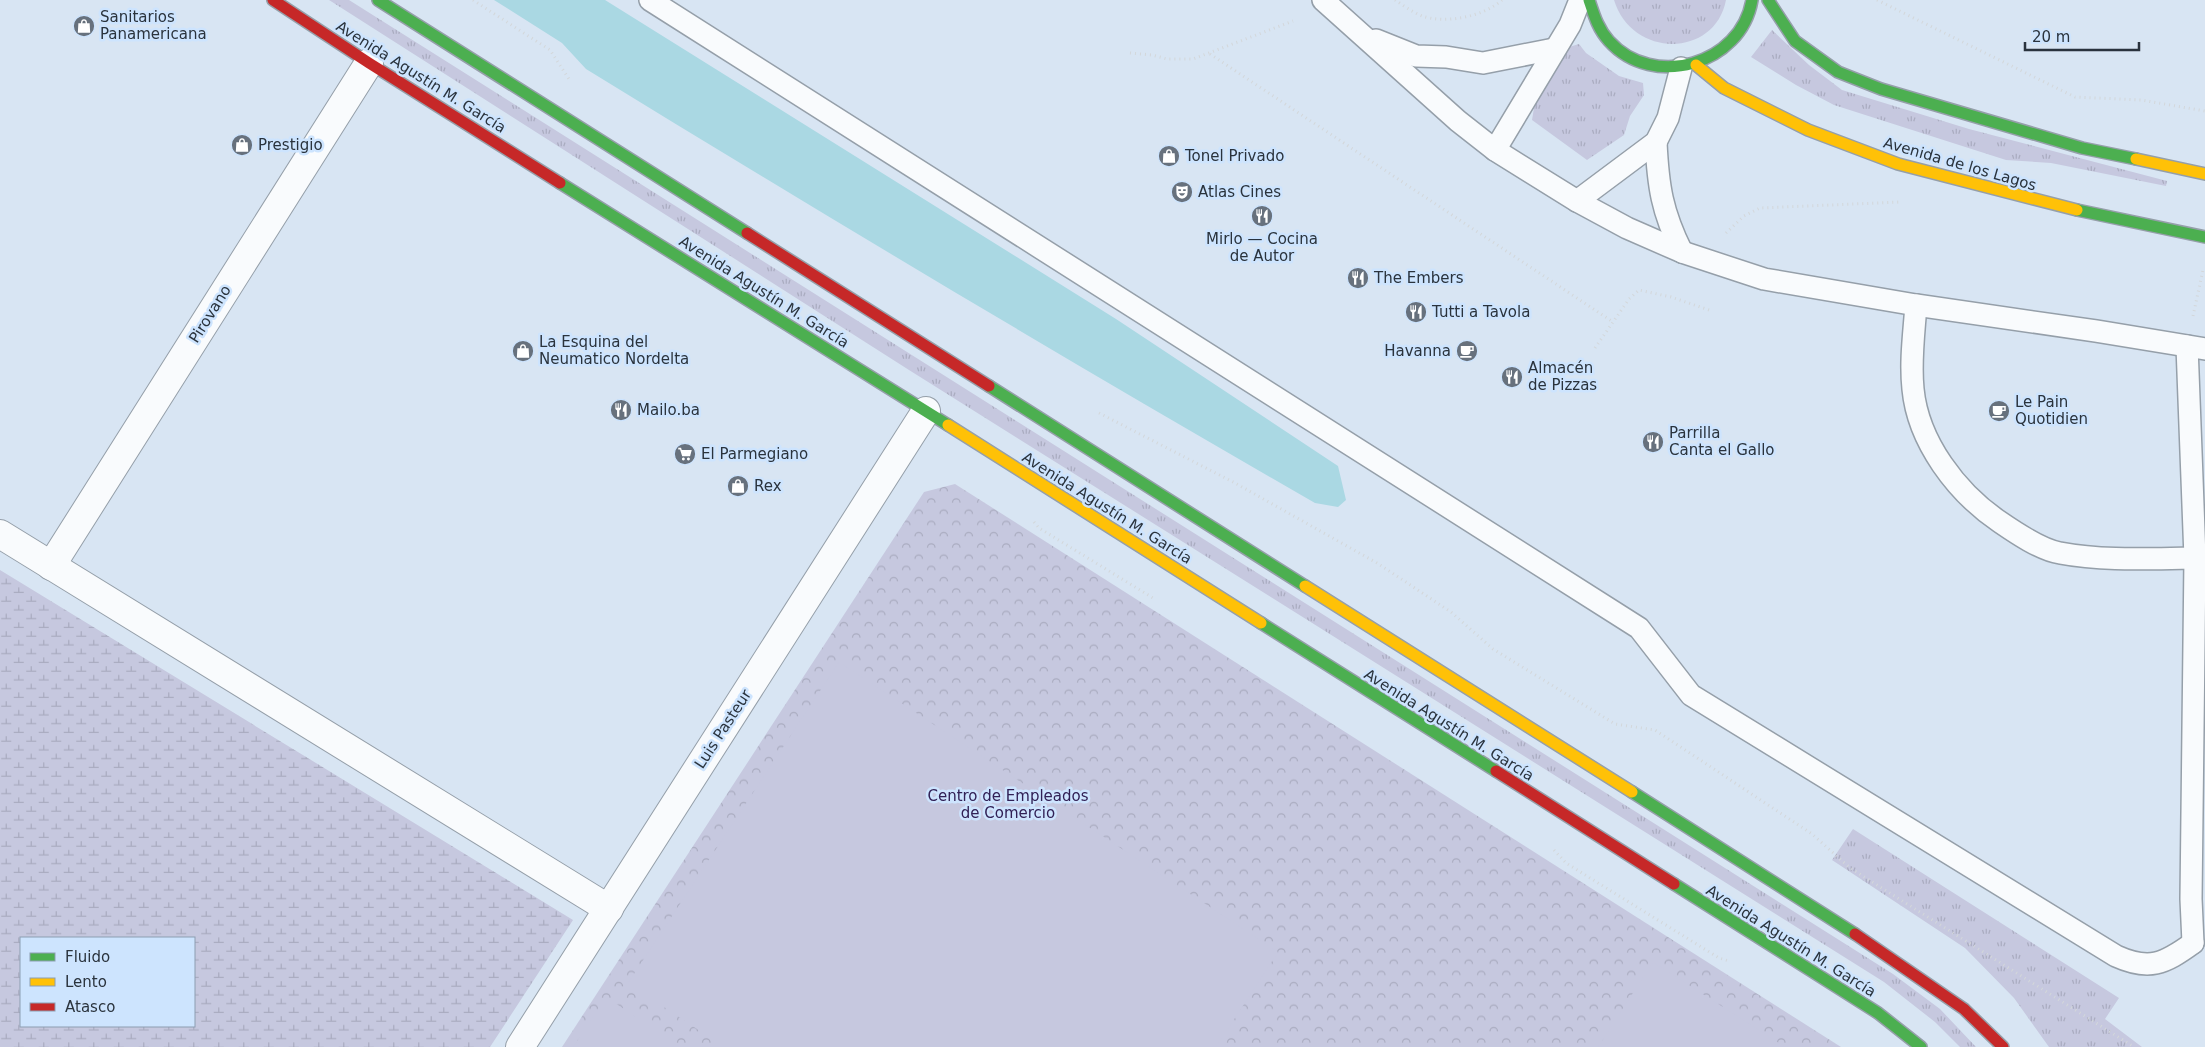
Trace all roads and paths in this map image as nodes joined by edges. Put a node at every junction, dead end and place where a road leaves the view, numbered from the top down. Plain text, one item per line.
1 (273, 0) edge
2 (378, 0) edge
3 (473, 0) edge
4 (650, 0) edge
5 (1323, 0) edge
6 (1395, 0) edge
7 (1502, 0) edge
8 (1580, 0) edge
9 (1589, 0) edge
10 (1752, 0) edge
11 (1768, 0) edge
12 (1877, 0) edge
13 (1293, 21) dead end
14 (1363, 35) junction
15 (1554, 49) junction
16 (1130, 53) dead end
17 (1210, 54) junction
18 (369, 63) junction
19 (1689, 66) junction
20 (571, 82) dead end
21 (2205, 112) edge
22 (1656, 142) junction
23 (1495, 150) junction
24 (2205, 174) edge
25 (1577, 200) junction
26 (1903, 202) dead end
27 (1726, 233) dead end
28 (2205, 237) edge
29 (1682, 252) junction
30 (2205, 266) edge
31 (1916, 305) junction
32 (1712, 311) dead end
33 (1613, 322) junction
34 (2196, 347) edge
35 (1596, 348) dead end
36 (1091, 409) dead end
37 (926, 411) junction
38 (0, 534) edge
39 (2200, 558) edge
40 (51, 566) junction
41 (608, 909) junction
42 (2199, 948) edge
43 (520, 1047) edge
44 (1921, 1047) edge
45 (2003, 1047) edge
46 (2134, 1047) edge

1 - 18 main road, Avenida Agustín M. García
2 - 45 main road
3 - 20 path
4 - 42 lane
5 - 14 lane
6 - 7 path
8 - 15 lane
9 - 19 main road
10 - 19 main road
11 - 24 main road
12 - 21 path
13 - 17 path
14 - 15 lane
14 - 23 lane
15 - 23 lane
16 - 17 path
17 - 33 path
18 - 37 main road, Avenida Agustín M. García
18 - 40 street, Pirovano
19 - 22 lane
19 - 28 main road, Avenida de los Lagos
22 - 25 lane
22 - 29 lane
23 - 25 lane
25 - 29 lane
26 - 27 path
29 - 31 lane
30 - 34 path
31 - 34 lane
31 - 39 lane
32 - 33 path
33 - 35 path
34 - 39 lane
36 - 46 path
37 - 41 street, Luis Pasteur
37 - 44 main road, Avenida Agustín M. García
38 - 40 street
39 - 42 lane
40 - 41 street
41 - 43 street, Luis Pasteur

